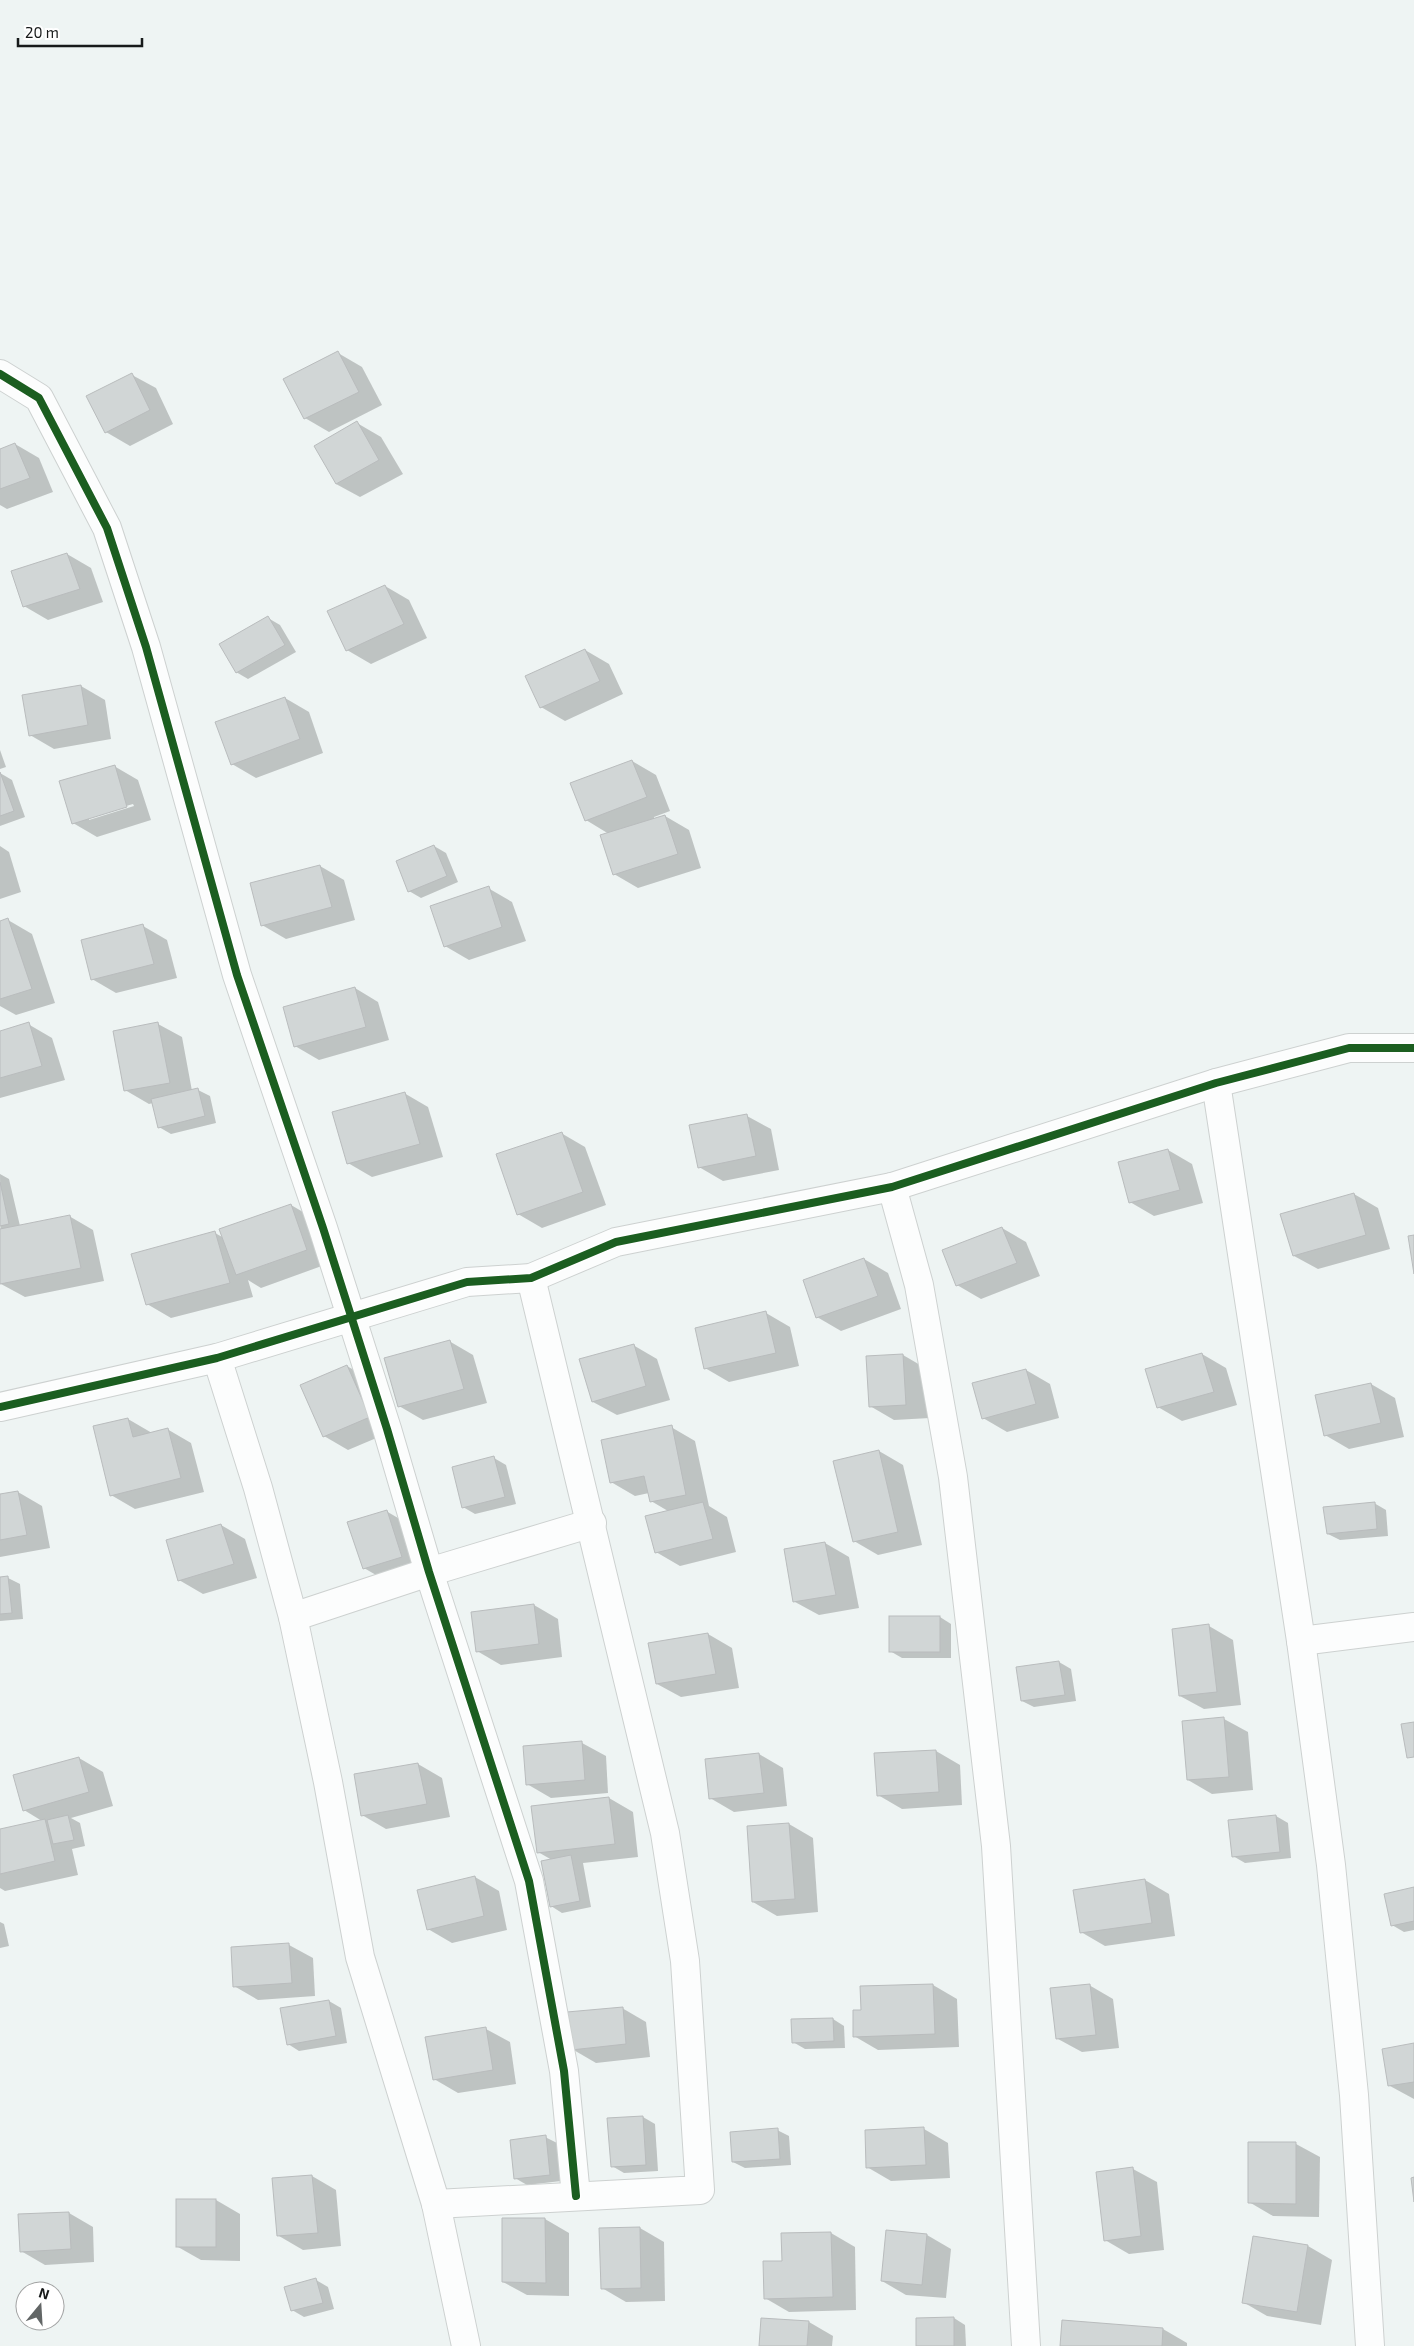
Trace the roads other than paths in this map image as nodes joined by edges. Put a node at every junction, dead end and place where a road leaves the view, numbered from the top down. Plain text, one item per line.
1 (0, 374) edge
2 (1414, 1048) edge
3 (1216, 1083) junction
4 (892, 1187) junction
5 (531, 1278) junction
6 (351, 1317) junction
7 (217, 1358) junction
8 (0, 1407) edge
9 (592, 1523) junction
10 (429, 1572) junction
11 (293, 1617) junction
12 (1414, 1626) edge
13 (1301, 1641) junction
14 (576, 2196) junction
15 (436, 2204) junction
16 (466, 2346) edge
17 (1026, 2346) edge
18 (1370, 2346) edge

1 - 6 street
2 - 3 street
3 - 4 street
3 - 13 street
4 - 5 street
4 - 17 street
5 - 6 street
5 - 9 street
6 - 7 street
6 - 10 street
7 - 8 street
7 - 11 street
9 - 10 street
9 - 14 street
10 - 11 street
10 - 14 street
11 - 15 street
12 - 13 street
13 - 18 street
14 - 15 street
15 - 16 street

